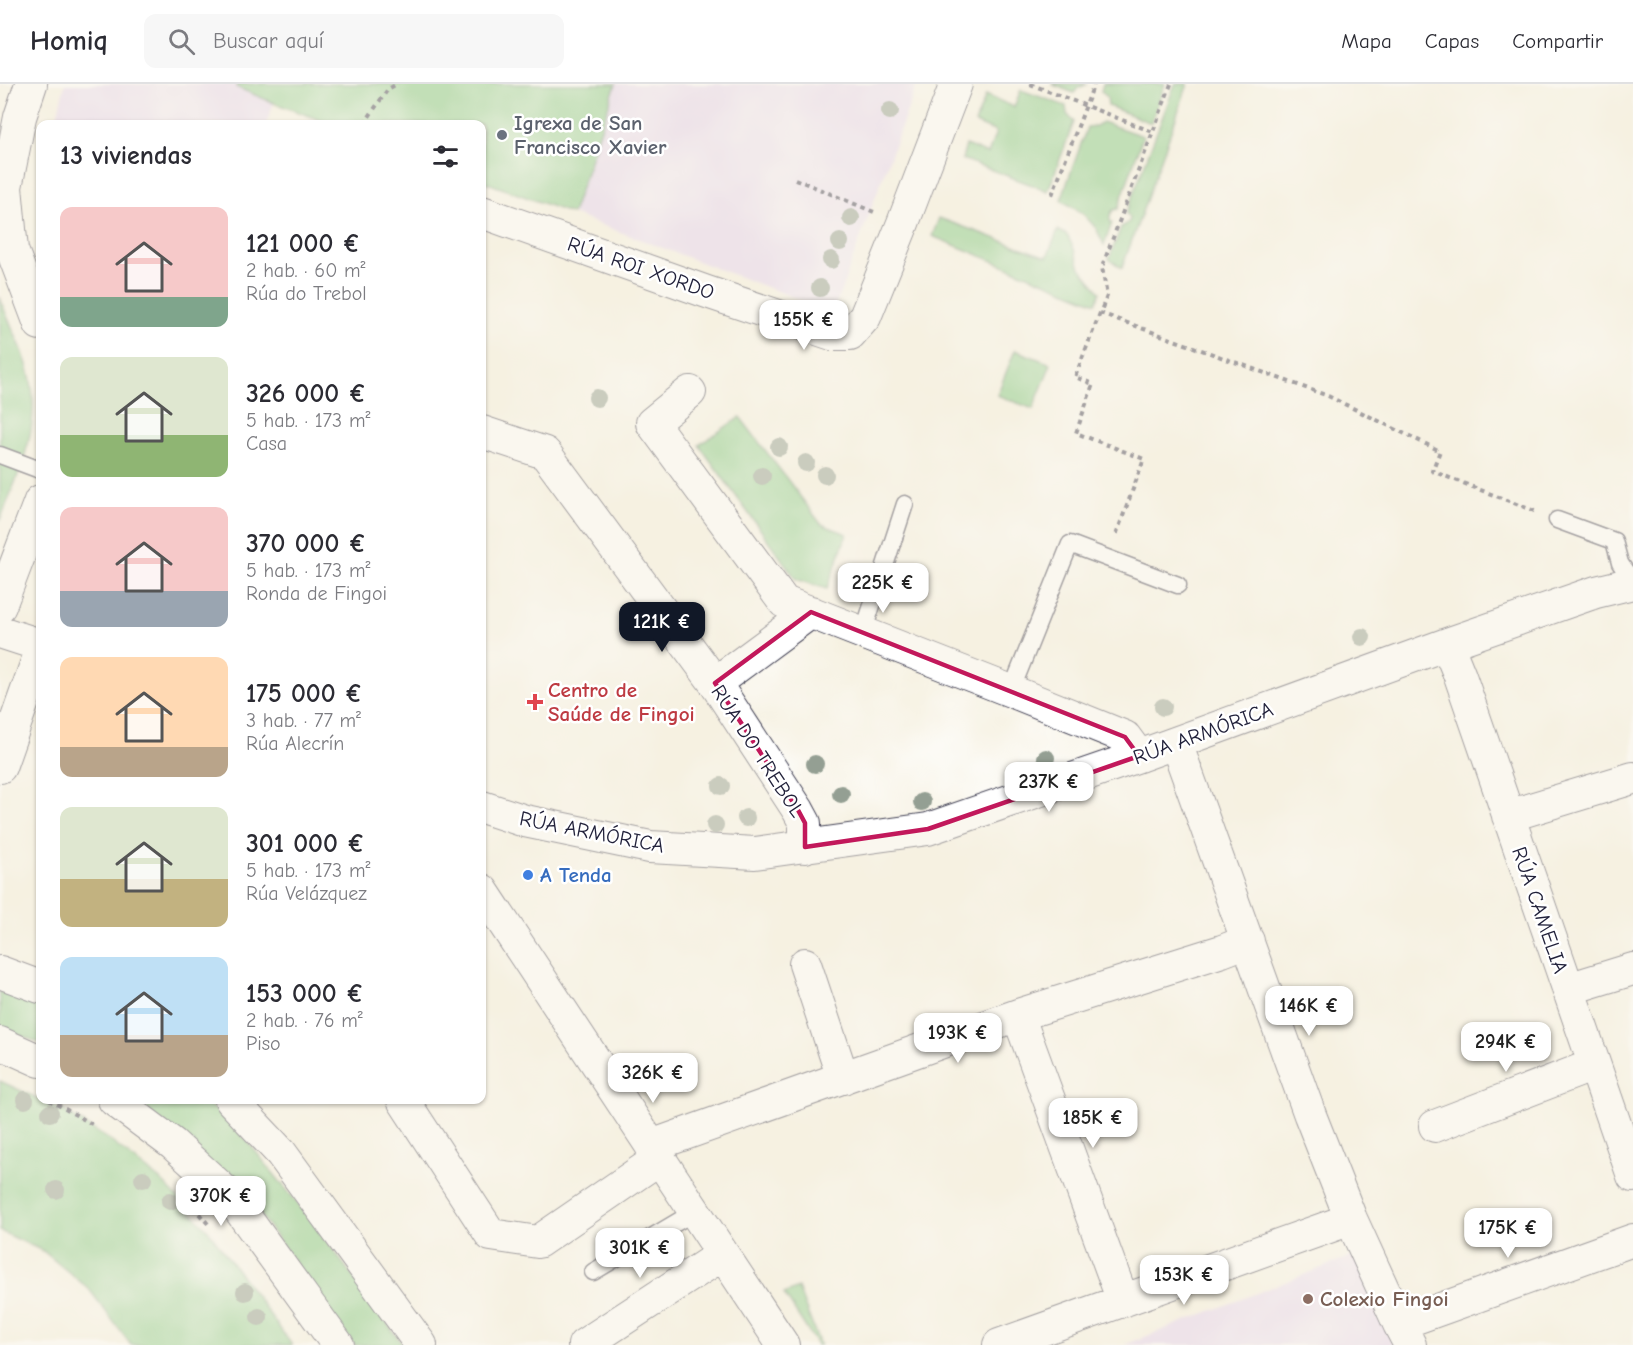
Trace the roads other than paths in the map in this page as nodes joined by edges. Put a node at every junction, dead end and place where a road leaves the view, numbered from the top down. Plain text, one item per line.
1 (31, 84) edge
2 (956, 84) edge
3 (486, 213) edge
4 (36, 313) edge
5 (690, 392) dead end
6 (486, 433) edge
7 (0, 455) edge
8 (36, 468) edge
9 (906, 504) dead end
10 (36, 519) edge
11 (1557, 520) road end
12 (1633, 583) edge
13 (1179, 585) dead end
14 (0, 606) edge
15 (811, 612) junction
16 (0, 632) edge
17 (863, 633) junction
18 (36, 644) edge
19 (1447, 644) junction
20 (36, 664) edge
21 (715, 683) junction
22 (1011, 691) junction
23 (1176, 743) junction
24 (1139, 756) junction
25 (0, 766) edge
26 (1633, 778) edge
27 (486, 808) edge
28 (1508, 816) junction
29 (805, 847) junction
30 (486, 899) edge
31 (1248, 941) junction
32 (805, 964) dead end
33 (1633, 969) edge
34 (0, 972) edge
35 (36, 986) edge
36 (1568, 989) junction
37 (1018, 1015) junction
38 (0, 1043) edge
39 (36, 1059) edge
40 (1594, 1065) junction
41 (843, 1078) junction
42 (119, 1104) edge
43 (235, 1104) edge
44 (406, 1104) edge
45 (1435, 1126) dead end
46 (656, 1152) junction
47 (1631, 1162) edge
48 (694, 1212) junction
49 (1351, 1219) junction
50 (1633, 1240) edge
51 (723, 1254) junction
52 (593, 1272) dead end
53 (1123, 1301) junction
54 (1405, 1334) edge
55 (338, 1345) edge
56 (421, 1345) edge
57 (584, 1345) edge
58 (783, 1345) edge
59 (999, 1345) edge

1 - 4 street
2 - 3 street, RÚA ROI XORDO
5 - 15 street
6 - 21 street, RÚA DO TREBOL
7 - 8 lane
9 - 17 lane
10 - 14 street
11 - 12 lane
12 - 19 street, RÚA ARMÓRICA
13 - 22 lane
15 - 17 street
15 - 21 street
16 - 18 street
17 - 22 street
19 - 23 street, RÚA ARMÓRICA
19 - 28 street, RÚA CAMELIA
20 - 25 street
21 - 29 street, RÚA DO TREBOL
22 - 24 street
23 - 24 street, RÚA ARMÓRICA
23 - 31 street
24 - 29 street, RÚA ARMÓRICA
26 - 28 street
27 - 29 street, RÚA ARMÓRICA
28 - 36 street, RÚA CAMELIA
30 - 46 street
31 - 37 street
31 - 49 street
32 - 41 street
33 - 36 street
34 - 35 street
36 - 40 street, RÚA CAMELIA
37 - 41 street
37 - 53 street
38 - 39 street
40 - 45 street
40 - 47 street, RÚA CAMELIA
41 - 46 street
42 - 55 street
43 - 56 street
44 - 46 street
46 - 48 street
48 - 51 street
48 - 52 lane
49 - 53 street
49 - 54 street
50 - 54 street
51 - 57 street
51 - 58 street
53 - 59 street

